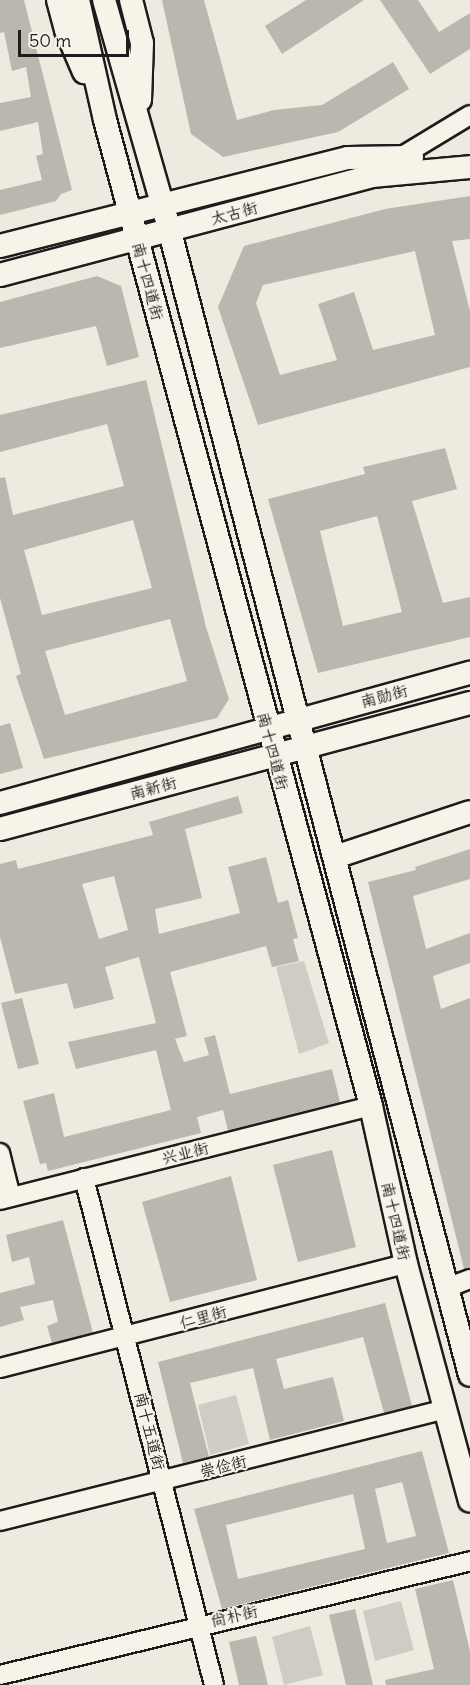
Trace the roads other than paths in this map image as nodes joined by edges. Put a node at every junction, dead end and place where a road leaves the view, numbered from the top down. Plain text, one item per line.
1 (58, 0) edge
2 (78, 0) edge
3 (104, 0) edge
4 (131, 0) edge
5 (470, 115) edge
6 (105, 120) junction
7 (140, 123) junction
8 (470, 152) edge
9 (399, 158) junction
10 (470, 167) edge
11 (162, 205) junction
12 (130, 213) junction
13 (169, 230) junction
14 (136, 239) junction
15 (0, 246) edge
16 (0, 275) edge
17 (470, 673) edge
18 (470, 703) edge
19 (299, 719) junction
20 (266, 728) junction
21 (306, 746) junction
22 (274, 755) junction
23 (0, 803) edge
24 (470, 812) edge
25 (0, 829) edge
26 (335, 857) junction
27 (371, 1106) junction
28 (0, 1153) edge
29 (84, 1179) junction
30 (5, 1198) edge
31 (405, 1264) junction
32 (470, 1279) edge
33 (449, 1287) junction
34 (126, 1338) junction
35 (0, 1368) edge
36 (470, 1376) edge
37 (445, 1409) junction
38 (163, 1482) junction
39 (470, 1501) edge
40 (0, 1521) edge
41 (470, 1561) edge
42 (199, 1624) junction
43 (0, 1675) edge
44 (214, 1685) edge

1 - 6 main road
2 - 6 main road, 南十四道街
3 - 7 main road
4 - 7 main road
5 - 9 street
6 - 12 main road, 南十四道街
7 - 11 main road
8 - 9 main road, 太古街
9 - 11 main road, 太古街
10 - 13 main road, 太古街
11 - 12 main road, 太古街
11 - 13 main road
12 - 14 main road, 南十四道街
12 - 15 main road, 太古街
13 - 14 main road, 太古街
13 - 19 main road
14 - 16 main road, 太古街
14 - 20 main road, 南十四道街
17 - 19 main road, 南勋街
18 - 21 main road, 南勋街
19 - 20 main road, 南新街
19 - 21 main road
20 - 22 main road, 南十四道街
20 - 23 main road, 南新街
21 - 22 main road, 南新街
21 - 26 main road
22 - 25 main road, 南新街
22 - 27 main road, 南十四道街
24 - 26 main road
26 - 33 main road
27 - 29 street, 兴业街
27 - 31 main road, 南十四道街
28 - 30 street
29 - 30 street, 兴业街
29 - 34 street, 南十五道街
31 - 34 street, 仁里街
31 - 37 main road, 南十四道街
32 - 33 street
33 - 36 main road
34 - 35 street, 仁里街
34 - 38 street, 南十五道街
37 - 38 street, 崇俭街
37 - 39 main road, 南十四道街
38 - 40 street, 崇俭街
38 - 42 street, 南十五道街
41 - 42 street, 尚朴街
42 - 43 street, 尚朴街
42 - 44 street, 南十五道街

